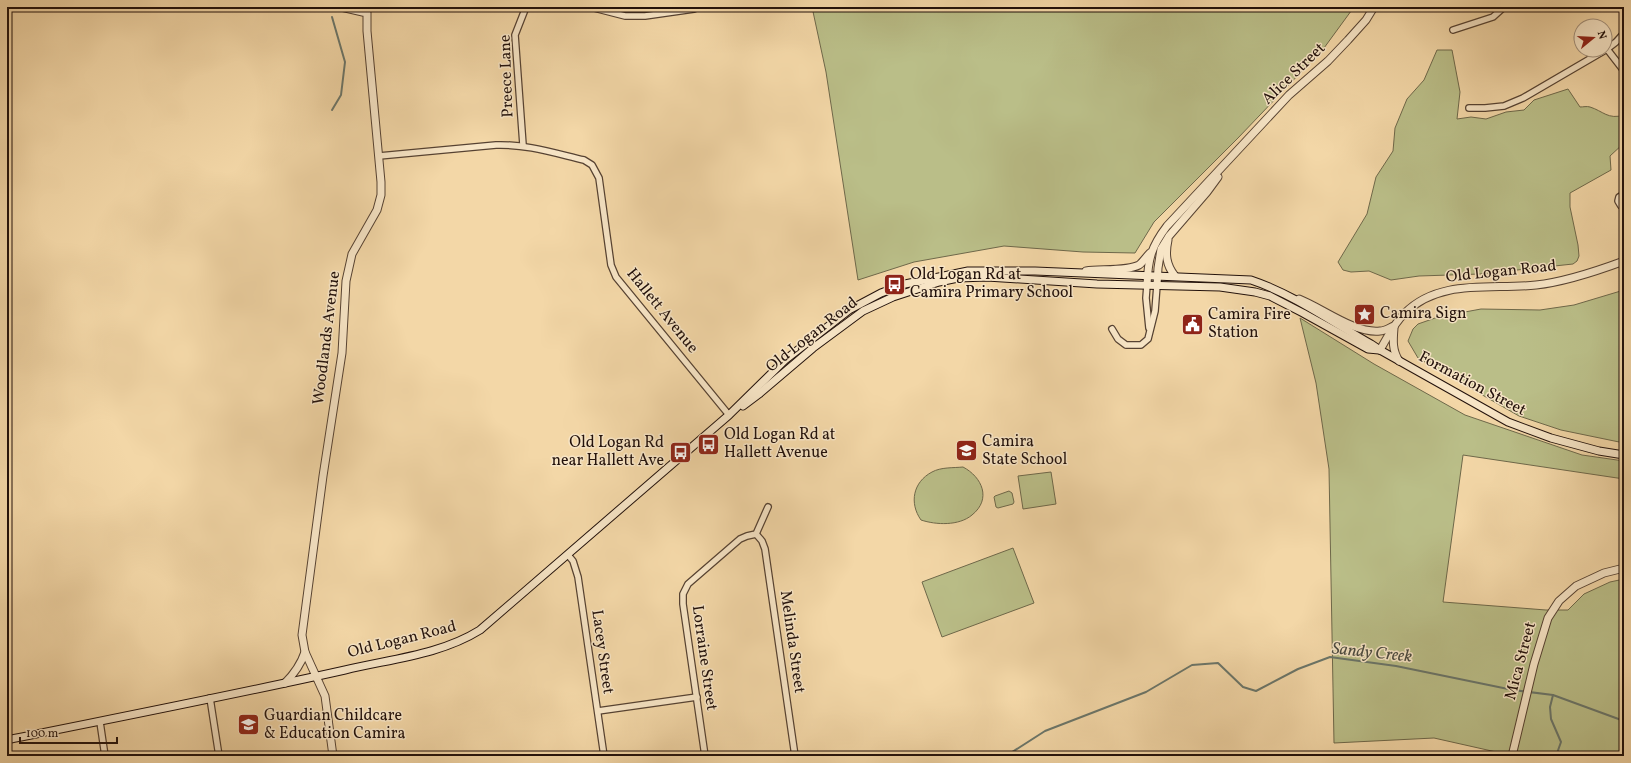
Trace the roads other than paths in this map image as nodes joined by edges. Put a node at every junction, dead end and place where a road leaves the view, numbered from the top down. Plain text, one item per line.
1 (341, 7) edge
2 (526, 7) edge
3 (590, 7) edge
4 (1374, 7) edge
5 (1504, 7) edge
6 (694, 9) dead end
7 (368, 10) edge
8 (1453, 30) dead end
9 (1624, 33) edge
10 (1613, 44) edge
11 (1613, 57) edge
12 (1592, 58) edge
13 (1624, 71) edge
14 (1469, 108) dead end
15 (523, 145) junction
16 (378, 156) junction
17 (1231, 159) junction
18 (1624, 194) edge
19 (1624, 206) edge
20 (1169, 236) junction
21 (1151, 252) junction
22 (1624, 261) edge
23 (1078, 272) junction
24 (1147, 275) junction
25 (1158, 276) junction
26 (1175, 276) junction
27 (1147, 285) junction
28 (1157, 285) junction
29 (1269, 286) junction
30 (1394, 326) junction
31 (1112, 329) dead end
32 (1150, 332) junction
33 (1380, 350) junction
34 (1399, 361) junction
35 (729, 415) junction
36 (1624, 455) edge
37 (768, 507) dead end
38 (756, 534) junction
39 (568, 555) junction
40 (1624, 568) edge
41 (305, 652) junction
42 (317, 676) junction
43 (285, 682) junction
44 (697, 697) junction
45 (210, 698) junction
46 (598, 711) junction
47 (100, 722) junction
48 (7, 740) edge
49 (105, 756) edge
50 (219, 756) edge
51 (333, 756) edge
52 (604, 756) edge
53 (706, 756) edge
54 (795, 756) edge
55 (1512, 756) edge

1 - 7 main road
2 - 15 street, Preece Lane
3 - 6 street
4 - 17 main road, Alice Street
5 - 8 street
7 - 16 main road, Woodlands Avenue
9 - 10 street
11 - 13 street
12 - 14 street
15 - 16 street, Hallett Avenue
15 - 35 street, Hallett Avenue
16 - 41 main road, Woodlands Avenue
17 - 20 main road, Alice Street
17 - 21 main road, Alice Street
18 - 19 street
20 - 25 main road, Alice Street
20 - 26 main road
21 - 23 main road, Old Logan Road
21 - 24 main road, Alice Street
22 - 30 main road, Old Logan Road
23 - 24 main road, Old Logan Road
23 - 35 main road, Old Logan Road
24 - 25 main road, Old Logan Road
24 - 27 main road, Alice Street
25 - 26 main road, Formation Street
25 - 28 main road, Alice Street
26 - 29 main road, Formation Street
27 - 28 main road, Old Logan Road
27 - 32 street
27 - 35 main road, Old Logan Road
28 - 32 street
28 - 33 main road, Formation Street
29 - 30 main road
29 - 33 main road, Formation Street
30 - 33 main road, Old Logan Road
30 - 34 main road
31 - 32 street
33 - 34 main road, Formation Street
34 - 36 main road, Formation Street
35 - 39 main road, Old Logan Road
37 - 38 street
38 - 44 street, Lorraine Street
38 - 54 street, Melinda Street
39 - 42 main road, Old Logan Road
39 - 46 street, Lacey Street
40 - 55 main road, Mica Street
41 - 42 main road, Woodlands Avenue
41 - 43 main road
42 - 43 main road, Old Logan Road
42 - 51 main road, Woodlands Avenue
43 - 45 main road, Old Logan Road
44 - 46 street
44 - 53 street, Lorraine Street
45 - 47 main road, Old Logan Road
45 - 50 street
46 - 52 street, Lacey Street
47 - 48 main road, Old Logan Road
47 - 49 street

